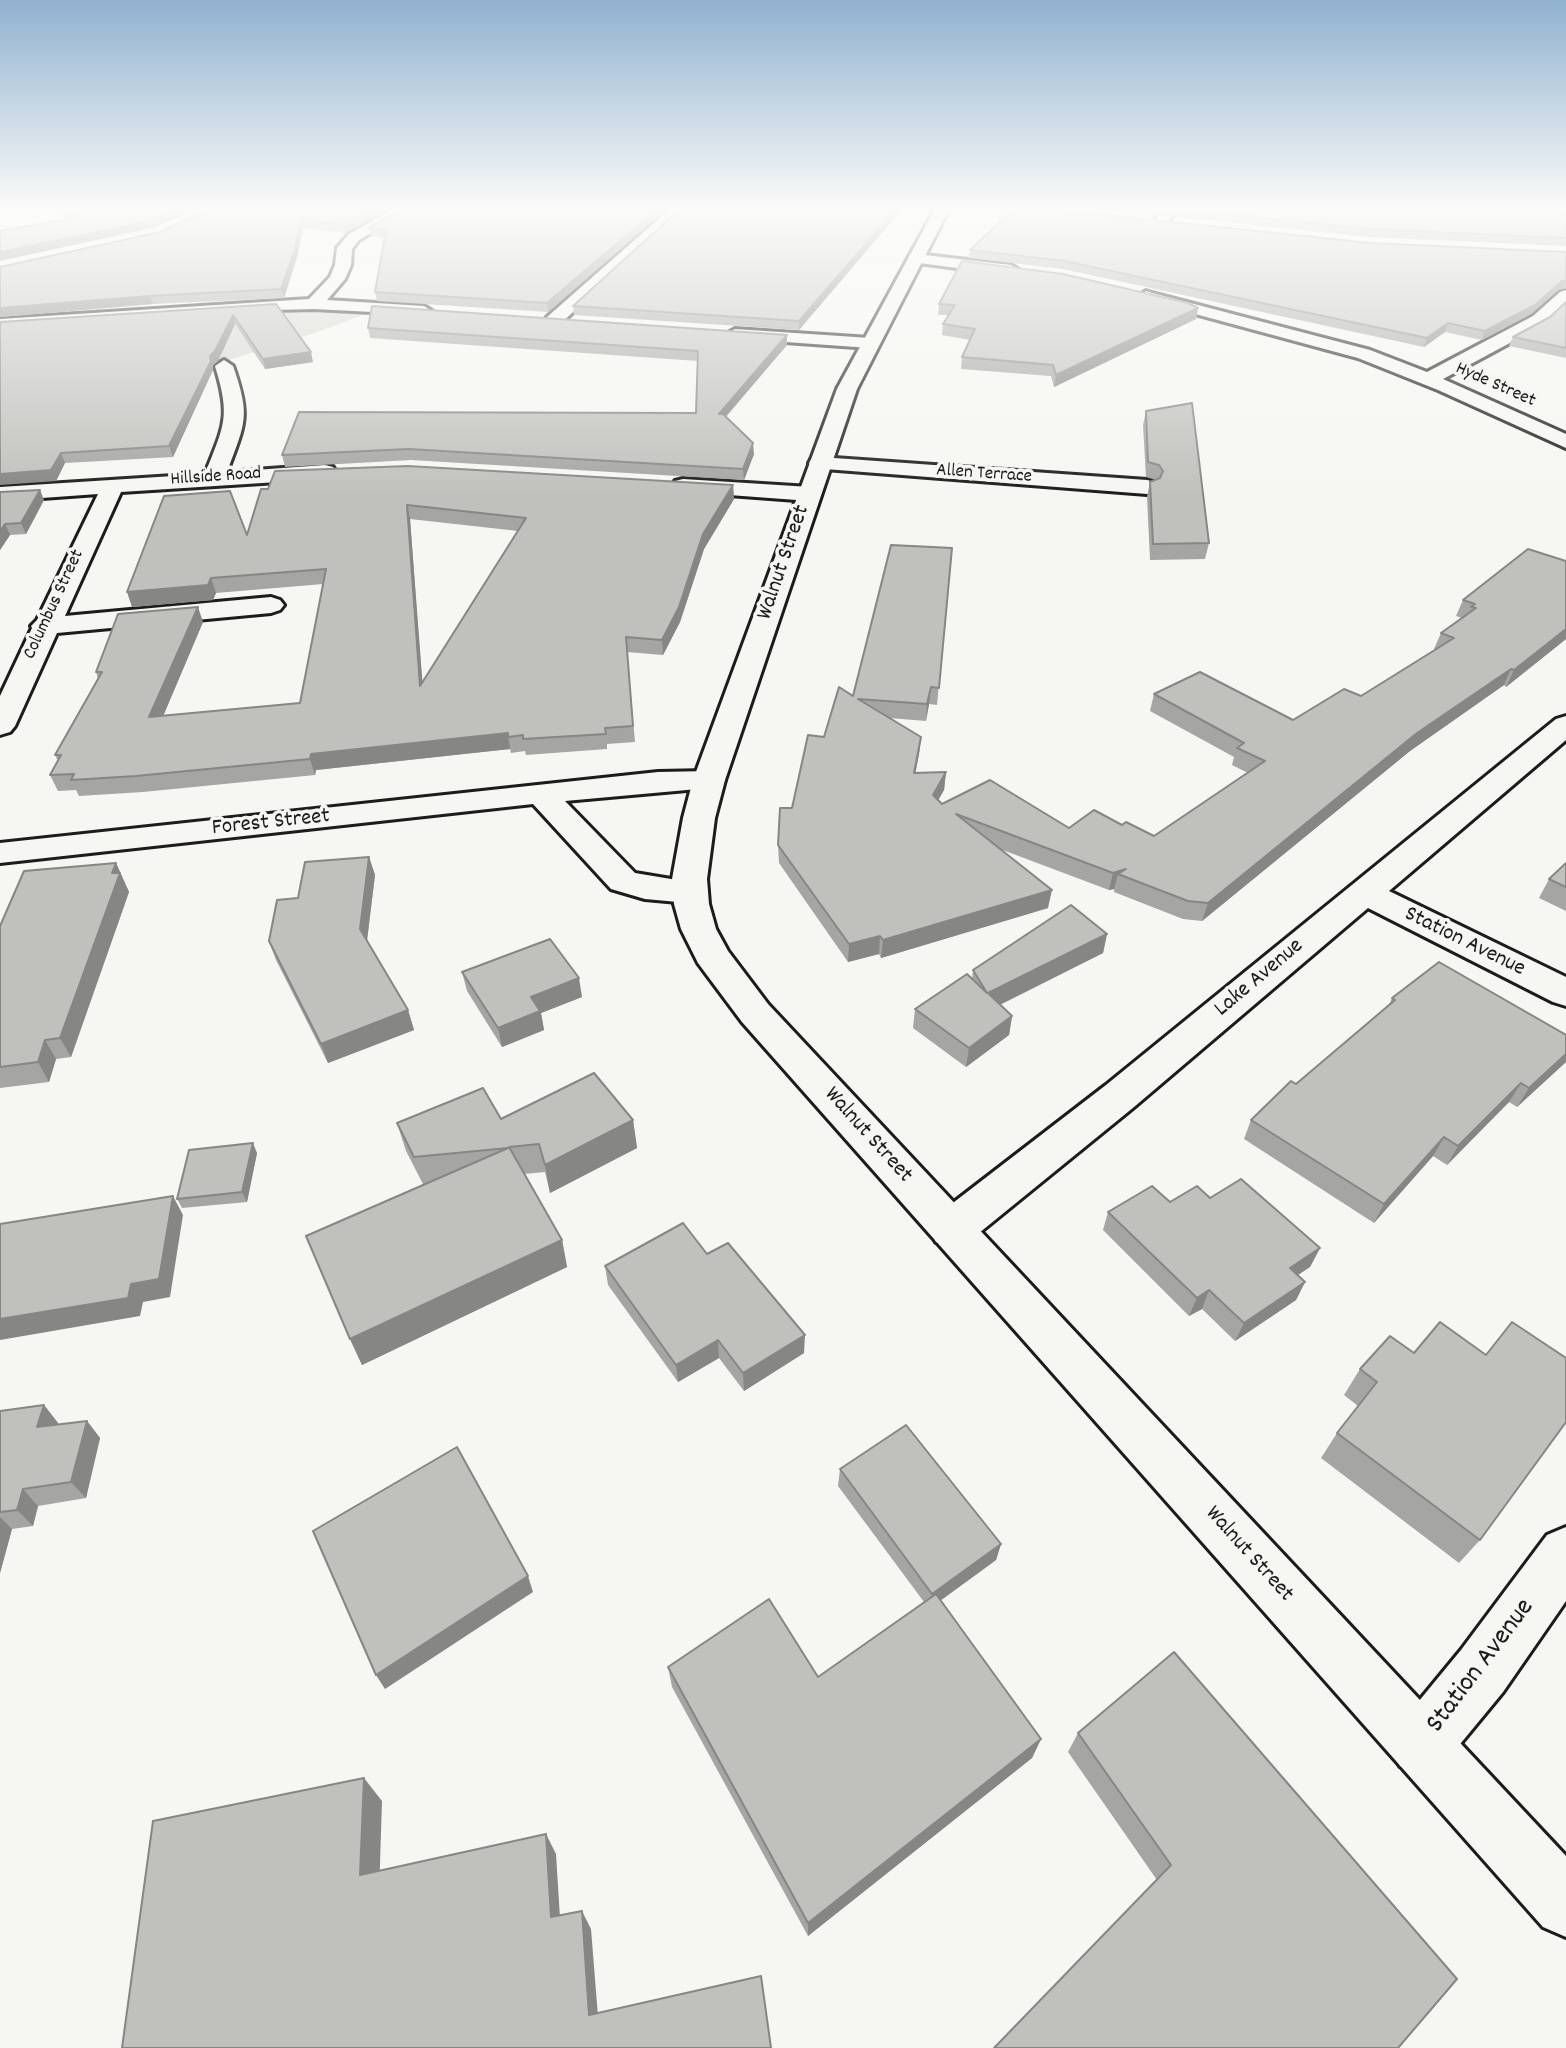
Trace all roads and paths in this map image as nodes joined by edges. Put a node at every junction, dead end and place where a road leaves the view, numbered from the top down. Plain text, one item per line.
1 (302, 305) edge
2 (322, 305) edge
3 (564, 305) edge
4 (891, 305) edge
5 (1178, 305) edge
6 (1556, 305) edge
7 (444, 313) edge
8 (68, 320) junction
9 (581, 323) edge
10 (0, 324) edge
11 (719, 332) edge
12 (10, 342) edge
13 (870, 343) junction
14 (224, 366) dead end
15 (1428, 379) junction
16 (1566, 442) edge
17 (820, 463) junction
18 (347, 471) edge
19 (214, 478) junction
20 (655, 484) edge
21 (113, 485) junction
22 (1147, 487) edge
23 (0, 494) edge
24 (810, 494) junction
25 (271, 605) dead end
26 (44, 626) junction
27 (1566, 725) edge
28 (0, 726) edge
29 (709, 780) junction
30 (541, 794) junction
31 (0, 853) edge
32 (689, 892) junction
33 (1363, 892) junction
34 (1566, 993) edge
35 (952, 1229) junction
36 (1566, 1554) edge
37 (1421, 1745) junction
38 (1566, 1904) edge

1 - 8 street
2 - 7 street
3 - 9 street
4 - 13 street, Walnut Street
5 - 15 street, Hyde Street
6 - 15 street
8 - 10 street
8 - 12 street
11 - 13 street
13 - 17 street, Walnut Street
14 - 19 street
15 - 16 street, Hyde Street
17 - 22 street, Allen Terrace
17 - 24 street, Walnut Street
18 - 19 street, Hillside Road
19 - 21 street, Hillside Road
20 - 24 street
21 - 23 street, Hillside Road
21 - 26 street, Columbus Street
24 - 29 street, Walnut Street
25 - 26 street
26 - 28 street, Columbus Street
27 - 33 street, Lake Avenue
29 - 30 street, Forest Street
29 - 32 street, Walnut Street
30 - 31 street, Forest Street
30 - 32 street
32 - 35 street, Walnut Street
33 - 34 street, Station Avenue
33 - 35 street, Lake Avenue
35 - 37 street, Walnut Street
36 - 37 street, Station Avenue
37 - 38 street, Walnut Street

